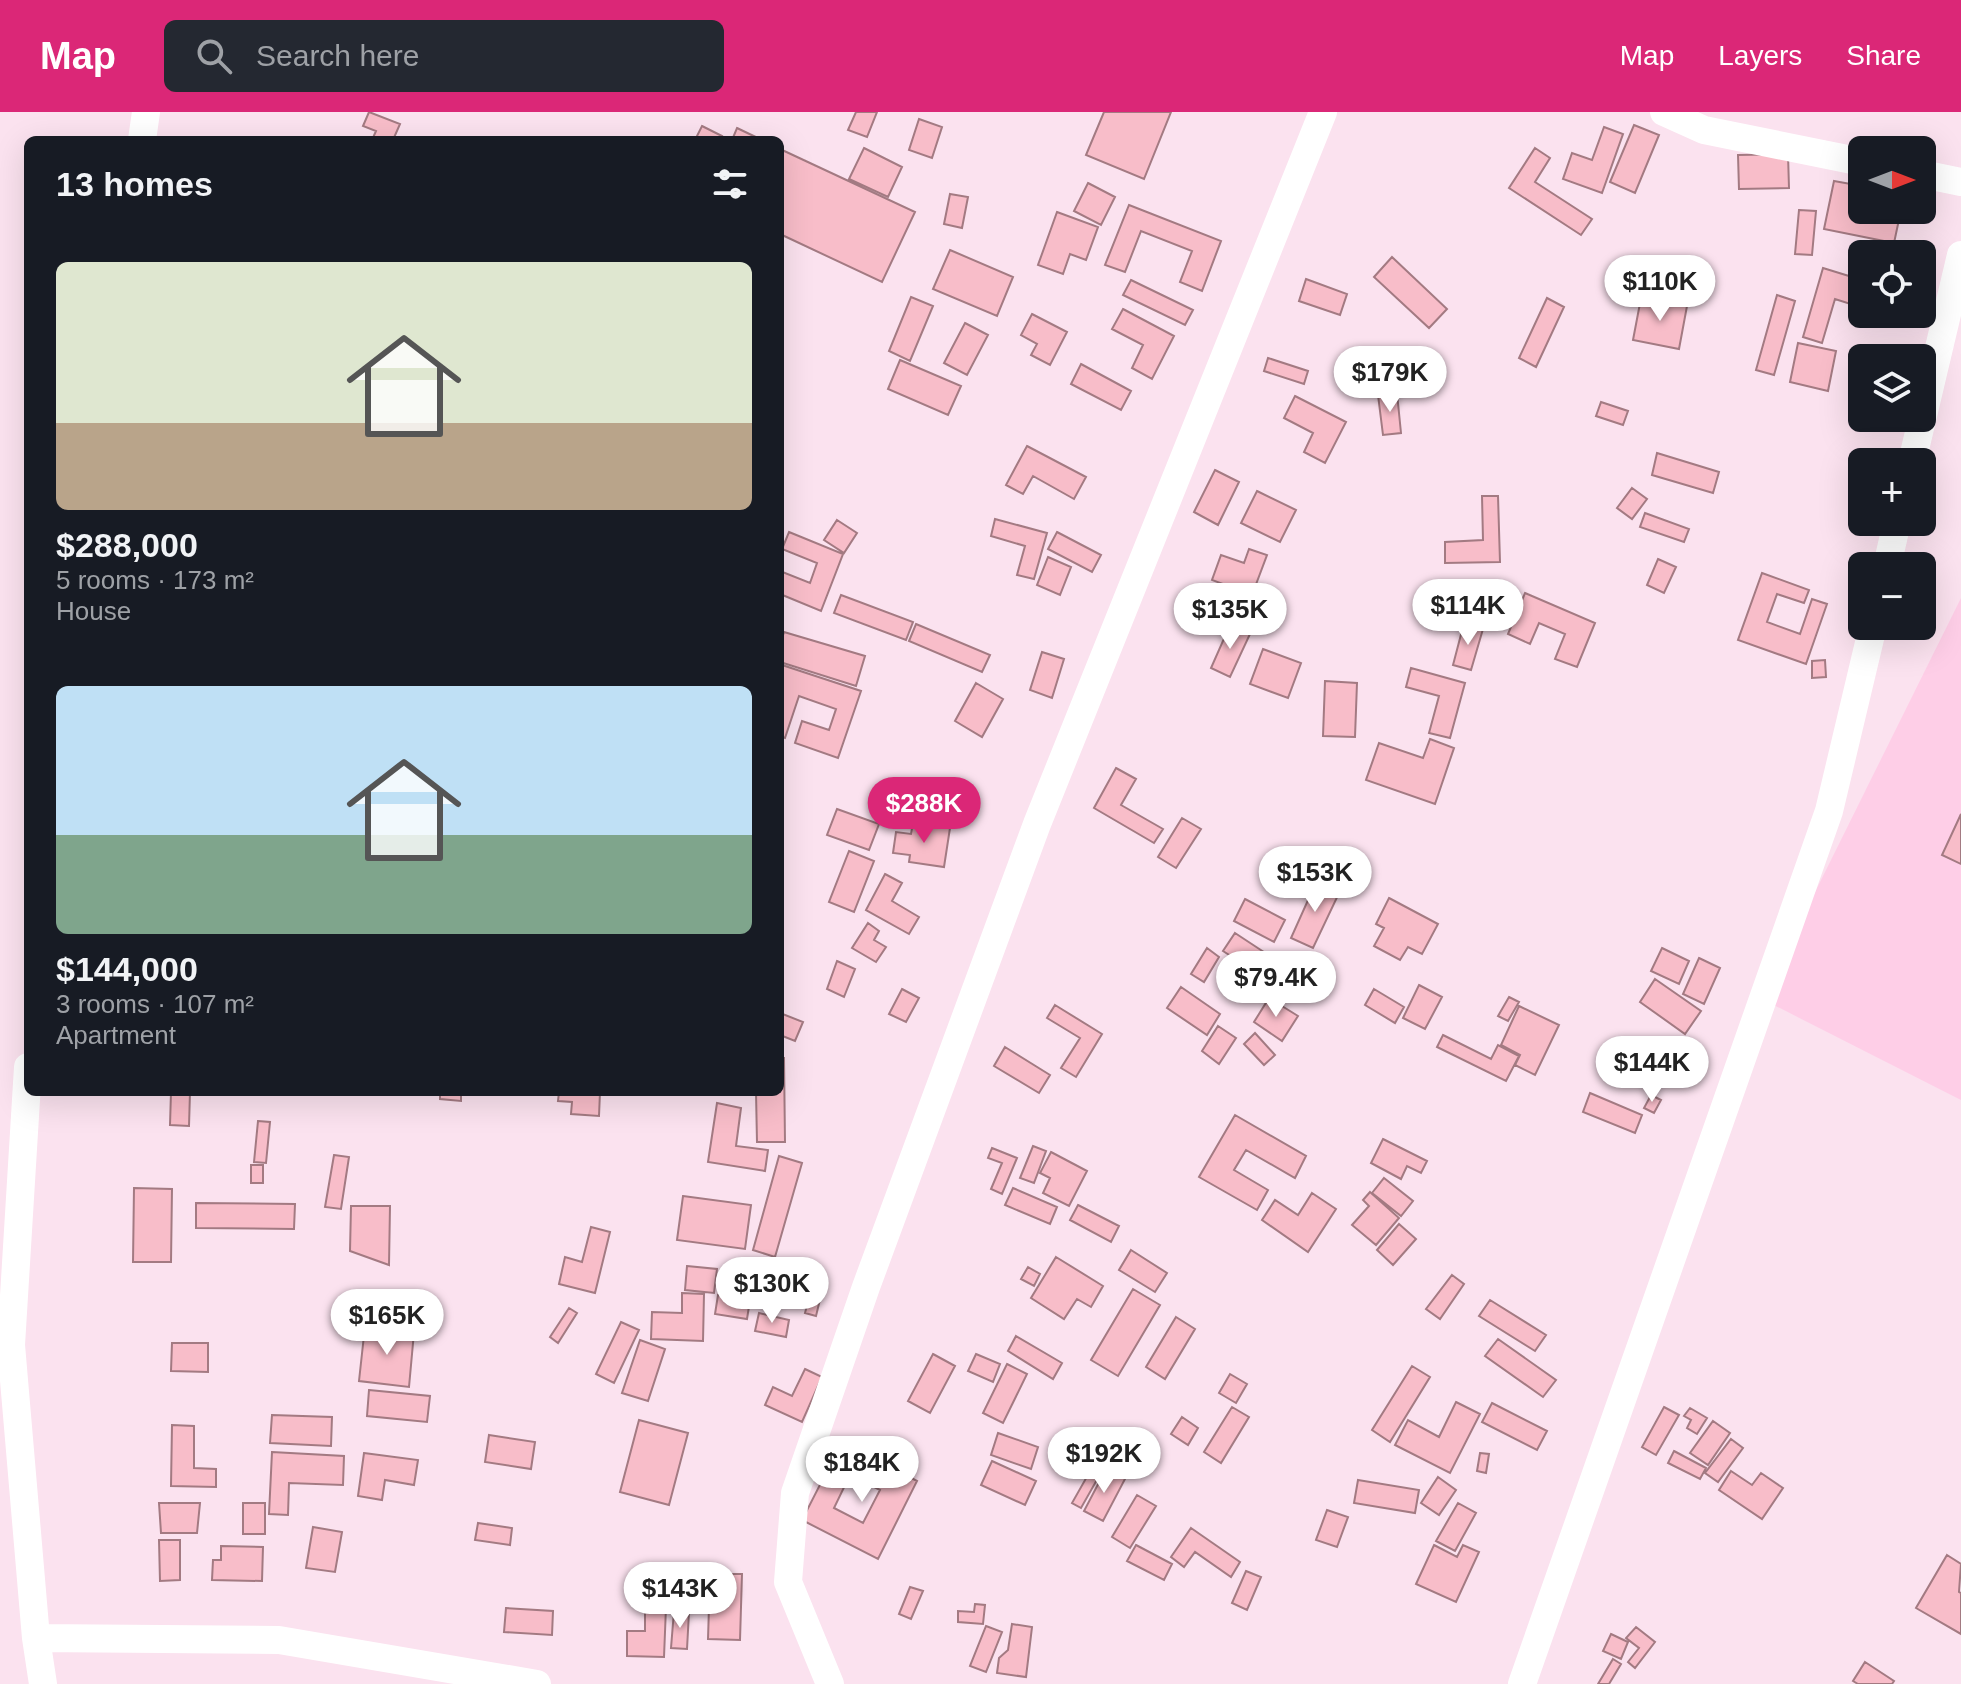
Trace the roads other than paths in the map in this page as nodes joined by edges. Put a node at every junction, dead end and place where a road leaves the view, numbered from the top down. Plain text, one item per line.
1 (146, 112) edge
2 (1323, 112) edge
3 (1664, 112) edge
4 (143, 136) edge
5 (1848, 159) edge
6 (1936, 177) edge
7 (1961, 182) edge
8 (1961, 255) edge
9 (1915, 448) edge
10 (1870, 640) edge
11 (26, 1096) edge
12 (36, 1638) junction
13 (43, 1684) edge
14 (537, 1684) edge
15 (830, 1684) edge
16 (1522, 1684) edge

1 - 4 street
2 - 15 street
3 - 5 street
6 - 7 street
8 - 9 street
10 - 16 street
11 - 12 street
12 - 13 street
12 - 14 street

